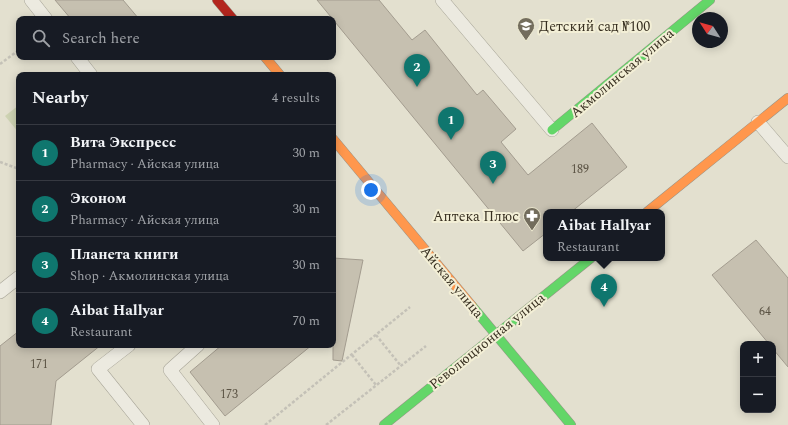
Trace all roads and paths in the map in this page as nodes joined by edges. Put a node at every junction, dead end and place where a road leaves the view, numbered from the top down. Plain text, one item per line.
1 (30, 0) edge
2 (217, 0) edge
3 (442, 0) edge
4 (710, 0) edge
5 (43, 16) edge
6 (230, 16) edge
7 (16, 52) edge
8 (79, 60) edge
9 (268, 60) edge
10 (0, 64) edge
11 (89, 72) edge
12 (278, 72) edge
13 (788, 98) edge
14 (758, 122) junction
15 (552, 130) joint
16 (336, 143) edge
17 (788, 157) edge
18 (0, 162) edge
19 (16, 168) edge
20 (651, 209) edge
21 (587, 261) edge
22 (16, 279) edge
23 (0, 292) edge
24 (410, 307) dead end
25 (376, 335) junction
26 (496, 335) junction
27 (426, 346) dead end
28 (125, 348) edge
29 (195, 348) edge
30 (352, 354) junction
31 (401, 366) junction
32 (376, 385) junction
33 (143, 425) edge
34 (213, 425) edge
35 (265, 425) edge
36 (326, 425) edge
37 (384, 425) edge
38 (571, 425) edge

1 - 5 lane
2 - 6 main road
3 - 15 lane
4 - 15 main road, Акмолинская улица
7 - 10 path
8 - 11 lane
9 - 12 main road
13 - 14 main road
14 - 17 lane
14 - 20 main road
16 - 26 main road, Айская улица
18 - 19 path
21 - 26 main road, Революционная улица
22 - 23 lane
24 - 25 path
25 - 30 path
25 - 31 path
26 - 37 main road, Революционная улица
26 - 38 main road, Айская улица
27 - 31 path
28 - 33 lane
29 - 34 lane
30 - 32 path
30 - 35 path
31 - 32 path
32 - 36 path

